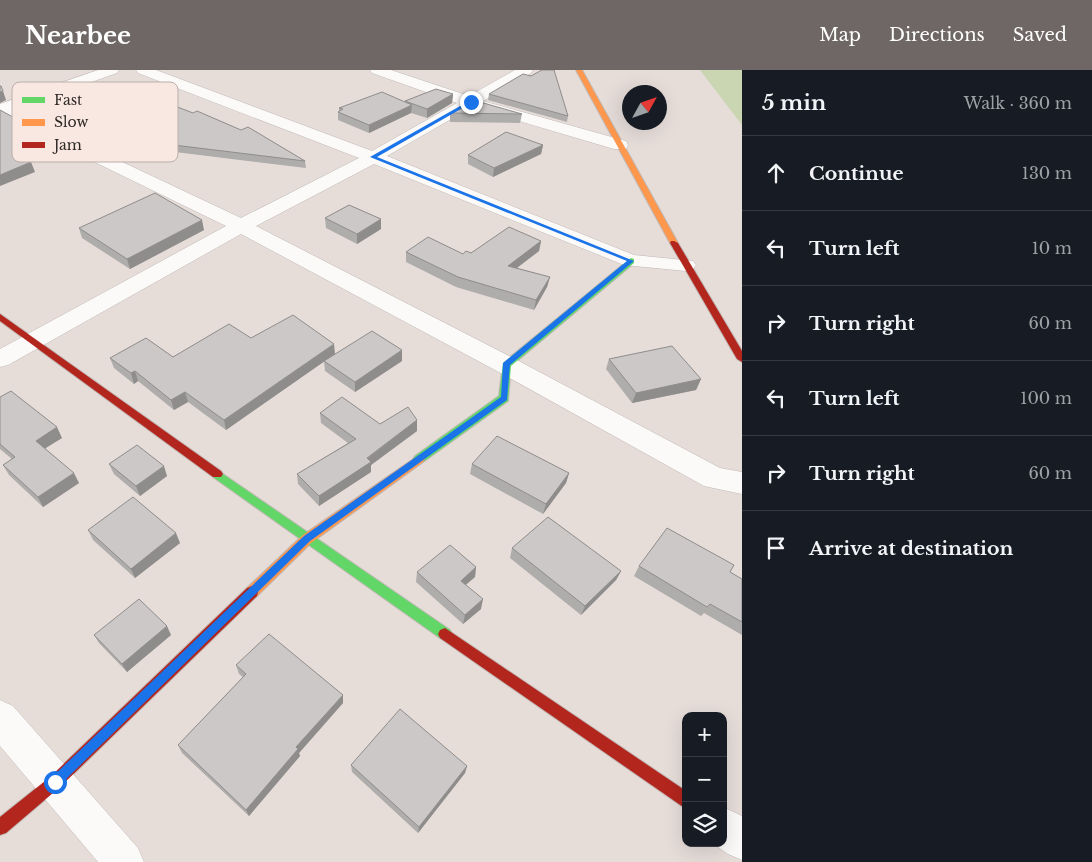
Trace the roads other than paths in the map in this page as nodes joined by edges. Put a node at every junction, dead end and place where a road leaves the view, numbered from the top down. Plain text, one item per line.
1 (112, 70) edge
2 (143, 70) edge
3 (377, 70) edge
4 (526, 70) edge
5 (579, 70) edge
6 (78, 82) edge
7 (175, 82) edge
8 (178, 83) edge
9 (471, 102) junction
10 (12, 105) edge
11 (0, 109) edge
12 (12, 115) edge
13 (620, 145) junction
14 (373, 157) junction
15 (109, 162) edge
16 (241, 226) junction
17 (631, 261) junction
18 (686, 265) junction
19 (0, 317) edge
20 (33, 341) junction
21 (742, 358) edge
22 (0, 359) edge
23 (506, 365) junction
24 (742, 482) edge
25 (307, 539) junction
26 (0, 718) edge
27 (55, 782) junction
28 (682, 798) edge
29 (0, 828) edge
30 (727, 830) edge
31 (742, 840) edge
32 (124, 862) edge

1 - 6 street
2 - 7 street
3 - 9 street
4 - 9 street
5 - 13 street
8 - 14 street
9 - 13 street
9 - 14 street
10 - 11 street
11 - 12 street
13 - 18 street
14 - 16 street
14 - 17 street
15 - 16 street
16 - 20 street
16 - 23 street
17 - 18 street
17 - 23 street
18 - 21 street
19 - 20 street
20 - 22 street
20 - 25 street
23 - 24 street
23 - 25 street
25 - 27 street
25 - 28 street
26 - 27 street
27 - 29 street
27 - 32 street
30 - 31 street

